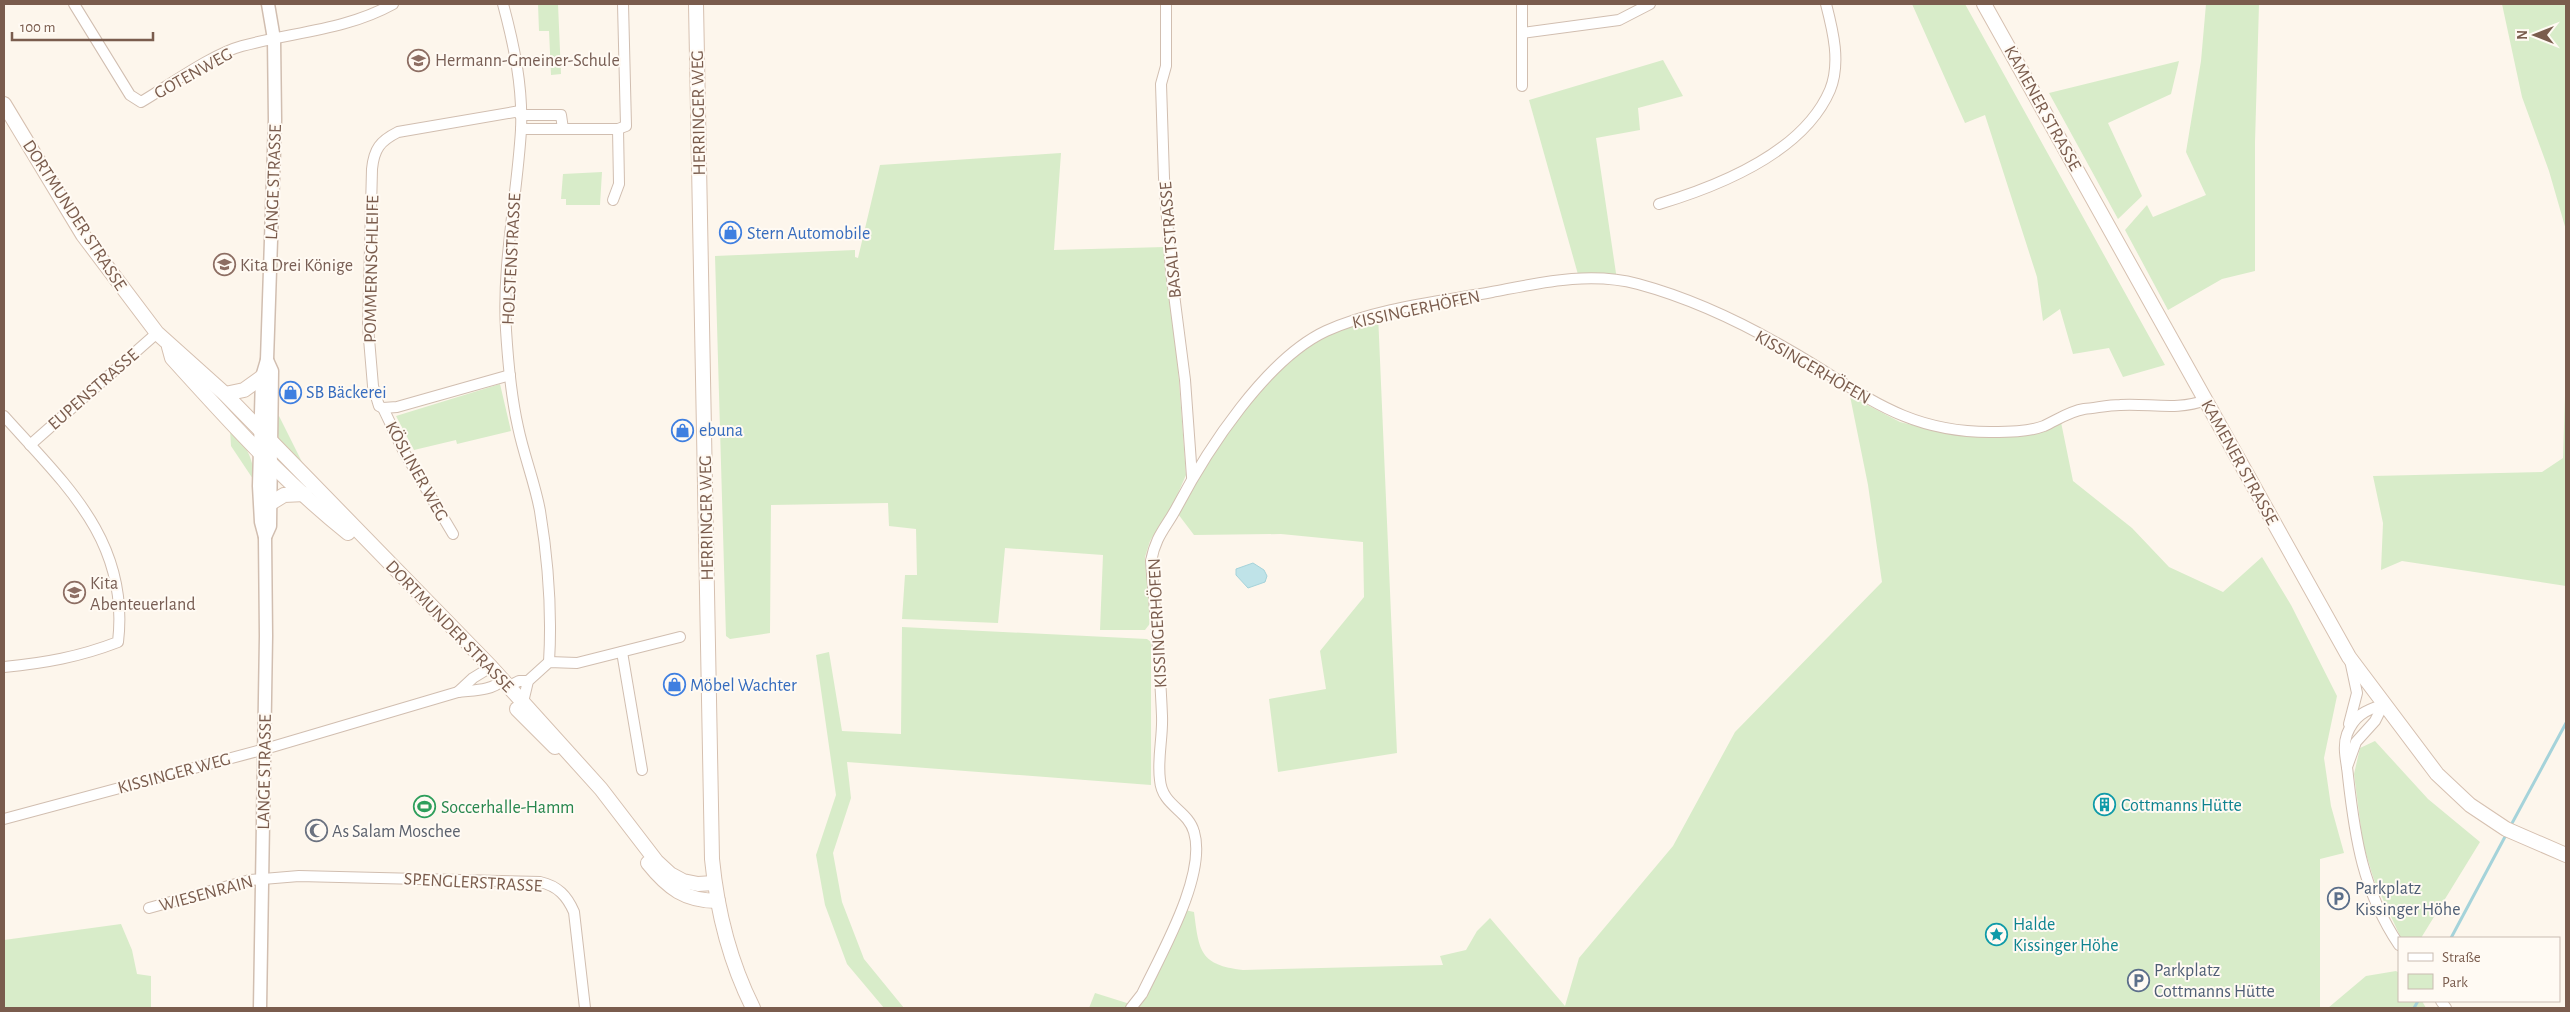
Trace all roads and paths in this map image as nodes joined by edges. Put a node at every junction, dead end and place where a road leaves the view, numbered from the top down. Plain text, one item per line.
1 (74, 4) edge
2 (268, 4) edge
3 (394, 4) edge
4 (503, 4) edge
5 (623, 4) edge
6 (696, 4) edge
7 (1166, 4) edge
8 (1522, 4) edge
9 (1650, 4) edge
10 (1826, 4) edge
11 (1984, 4) edge
12 (1522, 33) junction
13 (274, 39) junction
14 (1522, 86) dead end
15 (4, 104) edge
16 (520, 113) junction
17 (521, 129) junction
18 (563, 129) junction
19 (618, 129) junction
20 (613, 200) dead end
21 (1659, 204) dead end
22 (157, 333) junction
23 (169, 346) junction
24 (267, 360) junction
25 (510, 375) junction
26 (262, 377) junction
27 (225, 394) junction
28 (2205, 400) junction
29 (383, 408) junction
30 (4, 416) edge
31 (261, 431) junction
32 (30, 445) junction
33 (266, 446) junction
34 (272, 461) junction
35 (1192, 477) junction
36 (305, 494) junction
37 (271, 503) junction
38 (452, 534) dead end
39 (265, 536) junction
40 (680, 637) dead end
41 (622, 652) junction
42 (2349, 657) junction
43 (549, 662) junction
44 (4, 667) edge
45 (487, 669) junction
46 (528, 681) junction
47 (503, 684) junction
48 (458, 692) junction
49 (523, 702) junction
50 (2383, 706) junction
51 (2347, 735) junction
52 (265, 749) junction
53 (2347, 767) junction
54 (642, 770) dead end
55 (4, 819) edge
56 (2566, 855) edge
57 (262, 878) junction
58 (714, 883) junction
59 (718, 901) junction
60 (149, 908) dead end
61 (2398, 944) edge
62 (260, 1008) edge
63 (585, 1008) edge
64 (753, 1008) edge
65 (1131, 1008) edge

1 - 13 street, GOTENWEG
2 - 13 street, LANGE STRASSE
3 - 13 street
4 - 16 street, HOLSTENSTRASSE
5 - 19 street
6 - 58 main road, HERRINGER WEG
7 - 35 street, BASALTSTRASSE
8 - 12 street
9 - 12 street
10 - 21 street
11 - 28 main road, KAMENER STRASSE
12 - 14 street
13 - 24 street, LANGE STRASSE
15 - 22 main road, DORTMUNDER STRASSE
16 - 17 street, HOLSTENSTRASSE
16 - 18 street, POMMERNSCHLEIFE
16 - 29 street, POMMERNSCHLEIFE
17 - 18 street
17 - 25 street, HOLSTENSTRASSE
18 - 19 street
19 - 20 street
22 - 23 main road, DORTMUNDER STRASSE
22 - 32 street, EUPENSTRASSE
23 - 27 main road, DORTMUNDER STRASSE
23 - 33 main road, DORTMUNDER STRASSE
24 - 26 street, LANGE STRASSE
24 - 33 street, LANGE STRASSE
25 - 29 street
25 - 43 street, HOLSTENSTRASSE
26 - 27 main road
26 - 31 street, LANGE STRASSE
27 - 31 main road, DORTMUNDER STRASSE
28 - 35 street, KISSINGERHÖFEN
28 - 42 main road, KAMENER STRASSE
29 - 38 street, KÖSLINER WEG
30 - 32 street
31 - 33 main road, DORTMUNDER STRASSE
32 - 44 street
33 - 34 main road, DORTMUNDER STRASSE
33 - 39 street, LANGE STRASSE
33 - 45 main road, DORTMUNDER STRASSE
34 - 36 main road, DORTMUNDER STRASSE
34 - 37 street, LANGE STRASSE
35 - 65 street, KISSINGERHÖFEN
36 - 37 main road
36 - 45 main road, DORTMUNDER STRASSE
37 - 39 street, LANGE STRASSE
39 - 52 street, LANGE STRASSE
40 - 41 street
41 - 43 street
41 - 54 street
42 - 50 main road, KAMENER STRASSE
42 - 51 street
43 - 46 street, KISSINGER WEG
45 - 47 main road, DORTMUNDER STRASSE
45 - 48 street, KISSINGER WEG
46 - 47 street, KISSINGER WEG
46 - 49 street
47 - 48 street, KISSINGER WEG
47 - 49 main road, DORTMUNDER STRASSE
47 - 59 main road, DORTMUNDER STRASSE
48 - 52 street, KISSINGER WEG
49 - 58 main road, DORTMUNDER STRASSE
50 - 51 street
50 - 53 street
50 - 56 main road, KAMENER STRASSE
51 - 53 street
52 - 55 street, KISSINGER WEG
52 - 57 street, LANGE STRASSE
53 - 61 street
57 - 60 street, WIESENRAIN
57 - 62 street, LANGE STRASSE
57 - 63 street, SPENGLERSTRASSE
58 - 59 main road
59 - 64 main road

